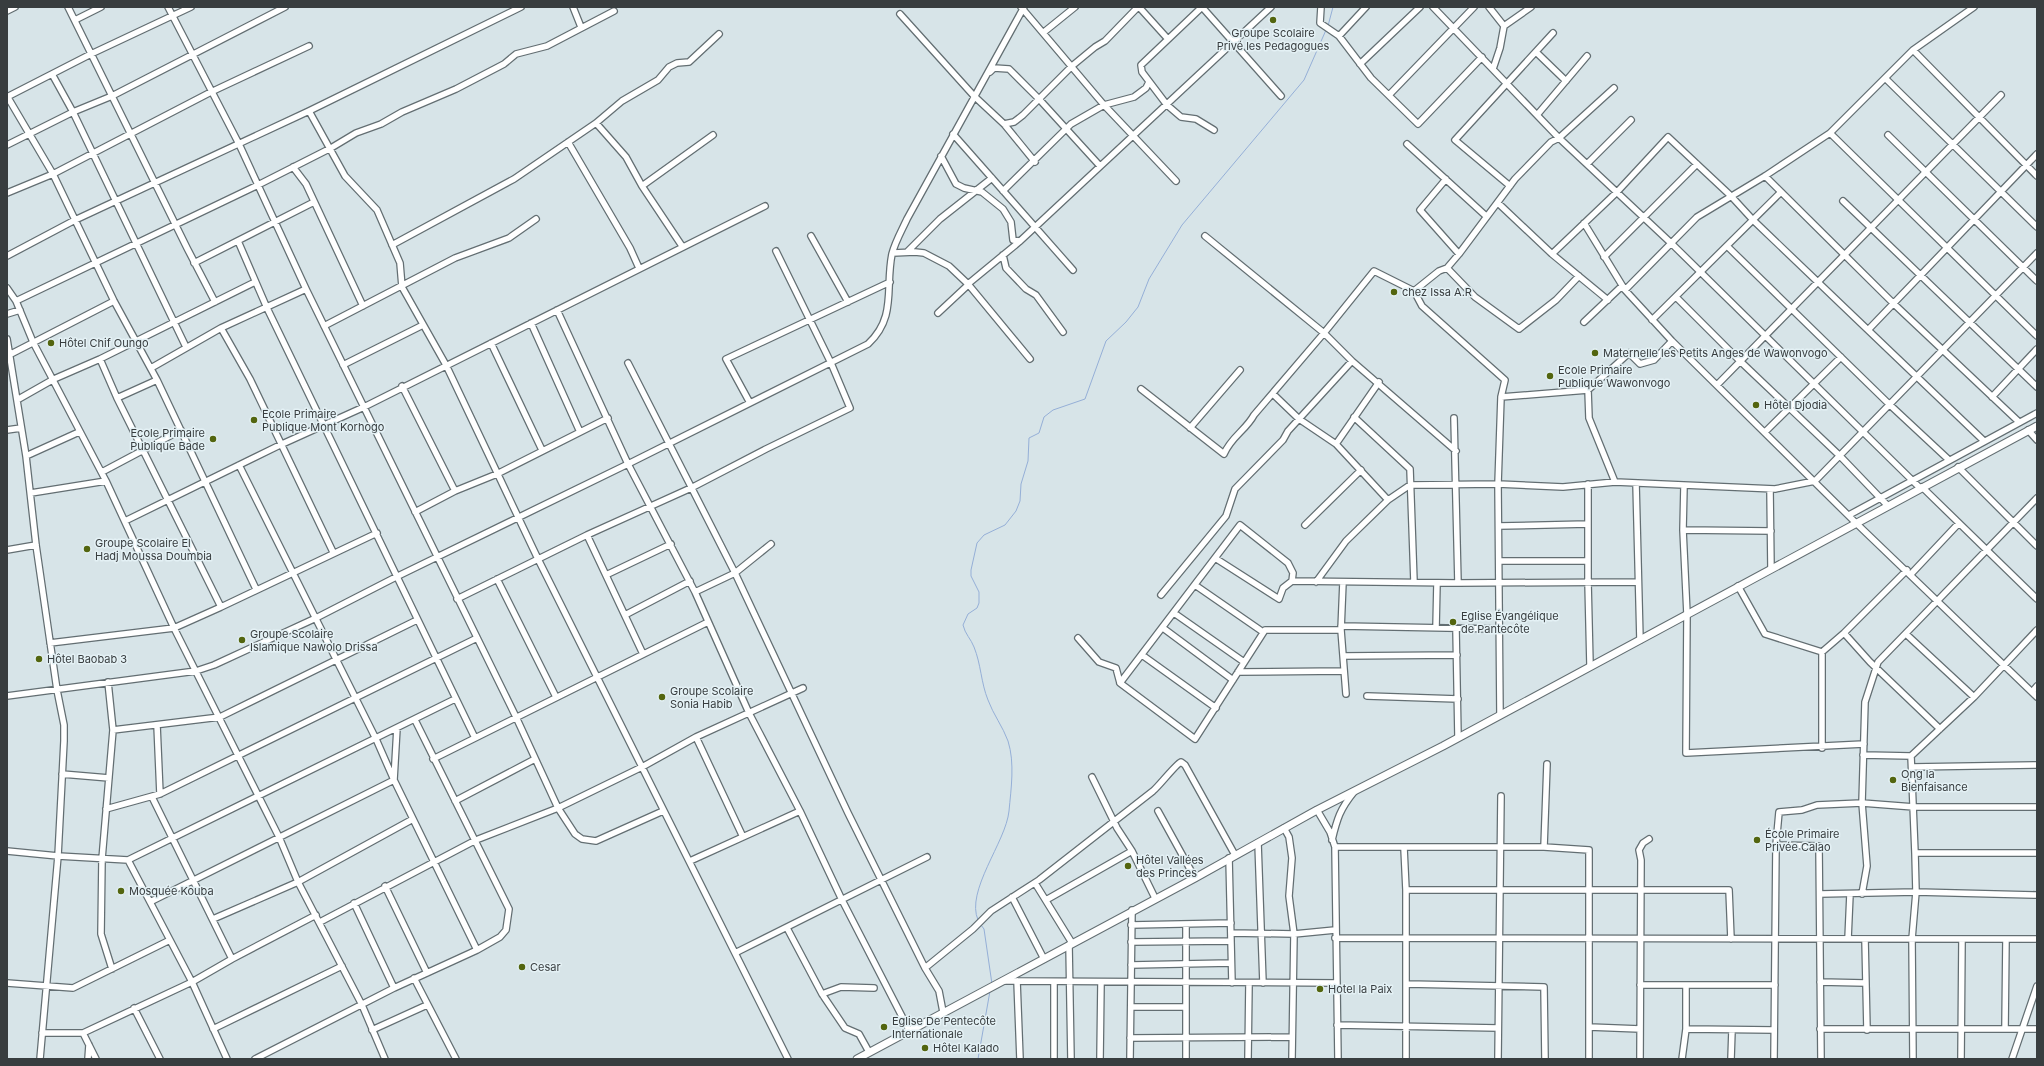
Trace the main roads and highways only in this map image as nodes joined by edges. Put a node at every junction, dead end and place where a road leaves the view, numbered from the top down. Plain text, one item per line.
1 (2037, 426) edge
2 (856, 1059) edge

1 - 2 main road

